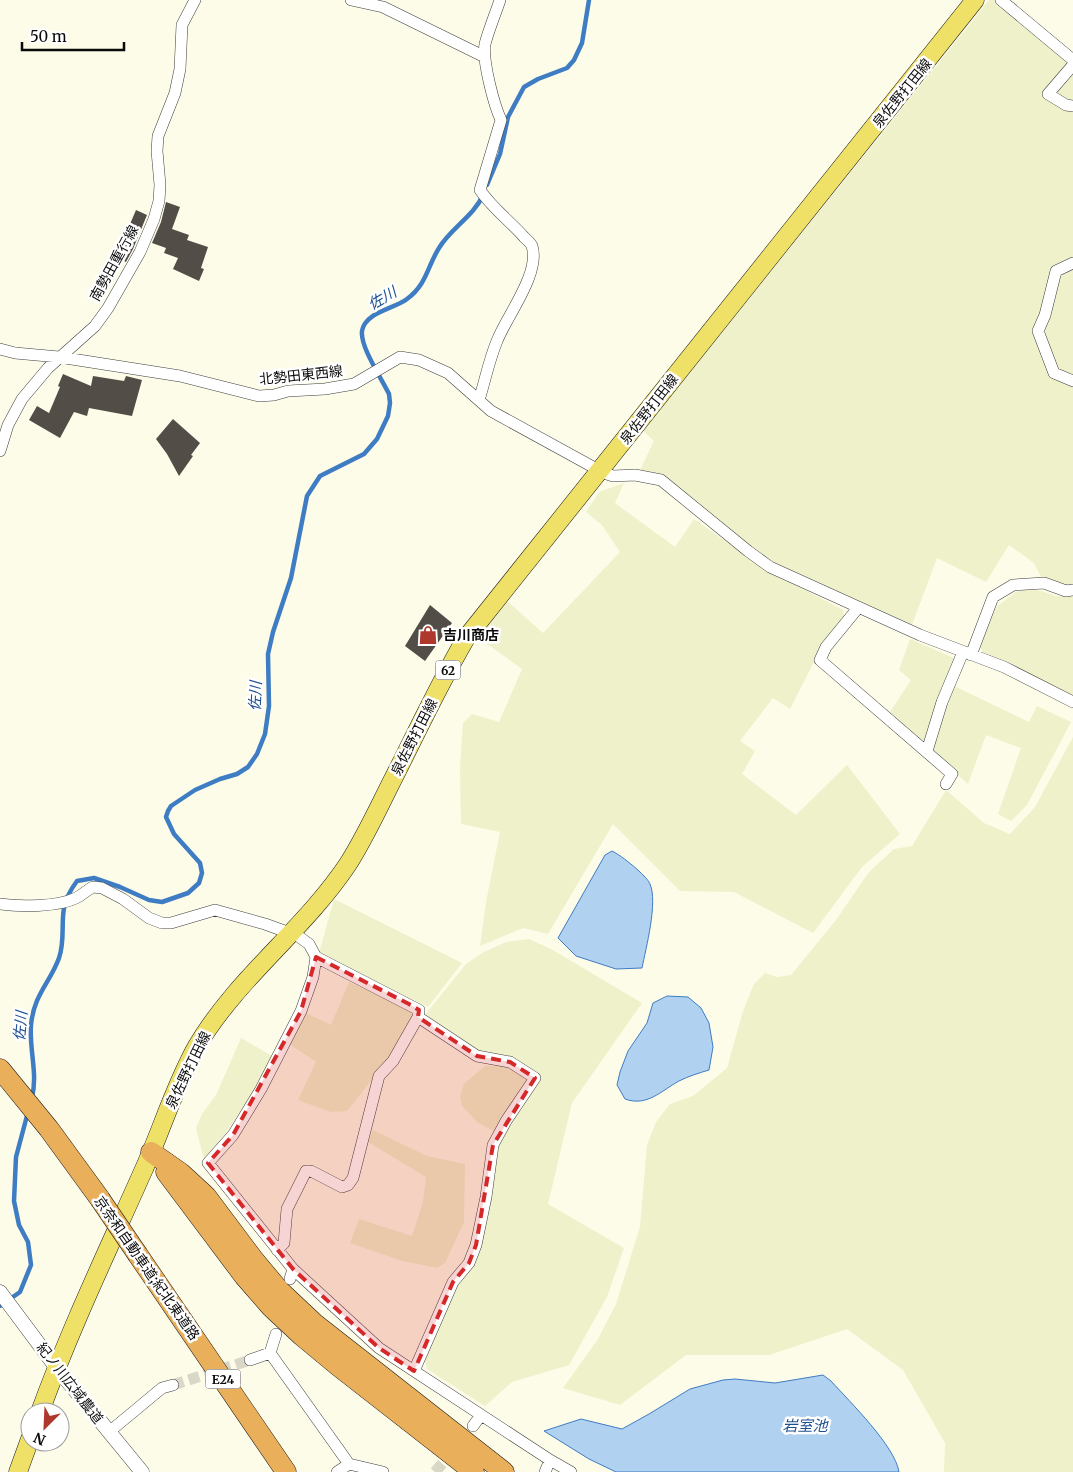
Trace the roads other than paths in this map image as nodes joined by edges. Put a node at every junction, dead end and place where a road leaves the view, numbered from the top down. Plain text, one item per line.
1 (194, 0) edge
2 (351, 0) edge
3 (500, 0) edge
4 (976, 0) edge
5 (1001, 0) edge
6 (485, 57) junction
7 (1073, 60) edge
8 (1073, 65) edge
9 (1073, 106) edge
10 (1073, 263) edge
11 (0, 349) edge
12 (59, 358) junction
13 (1073, 381) edge
14 (479, 400) junction
15 (0, 451) edge
16 (600, 470) junction
17 (1073, 590) edge
18 (858, 608) junction
19 (967, 653) junction
20 (1073, 702) edge
21 (927, 751) junction
22 (946, 784) dead end
23 (0, 904) edge
24 (290, 932) junction
25 (316, 957) junction
26 (418, 1017) junction
27 (4, 1074) edge
28 (152, 1152) junction
29 (278, 1250) junction
30 (159, 1286) junction
31 (0, 1292) edge
32 (276, 1334) dead end
33 (270, 1353) junction
34 (250, 1360) tunnel mouth
35 (56, 1367) junction
36 (414, 1371) junction
37 (173, 1385) tunnel mouth
38 (44, 1402) edge
39 (244, 1408) junction
40 (481, 1415) junction
41 (473, 1426) dead end
42 (109, 1432) junction
43 (25, 1452) edge
44 (550, 1460) junction
45 (349, 1464) junction
46 (18, 1472) edge
47 (142, 1472) edge
48 (275, 1472) edge
49 (286, 1472) edge
50 (294, 1472) edge
51 (336, 1472) edge
52 (384, 1472) edge
53 (474, 1472) edge
54 (504, 1472) edge
55 (545, 1472) edge
56 (571, 1472) edge

1 - 12 street, 南勢田重行線
2 - 6 street
3 - 6 street
4 - 16 main road, 泉佐野打田線 / 62
5 - 7 street
6 - 14 street
8 - 9 street
10 - 13 street
11 - 12 street, 北勢田東西線
12 - 14 street, 北勢田東西線
12 - 15 street, 南勢田重行線
14 - 16 street, 北勢田東西線
16 - 18 street, 北勢田東西線
16 - 24 main road, 泉佐野打田線 / 62
17 - 19 street
18 - 19 street, 北勢田東西線
18 - 21 street
19 - 20 street, 北勢田東西線
19 - 21 street
21 - 22 street
23 - 24 street
24 - 25 street
24 - 28 main road, 泉佐野打田線 / 62
25 - 26 street
25 - 29 street
26 - 29 street
26 - 36 street
27 - 30 highway, 京奈和自動車道;紀北東道路 / E24, bridge
28 - 35 main road, 泉佐野打田線 / 62
28 - 53 highway
28 - 54 highway
29 - 36 street
30 - 39 highway, 京奈和自動車道;紀北東道路 / E24
30 - 48 highway
31 - 35 street, 紀ノ川広域農道
32 - 33 street
33 - 34 street
33 - 45 street
35 - 38 main road, 泉佐野打田線 / 62
35 - 42 street, 紀ノ川広域農道
36 - 40 street
37 - 42 street
39 - 49 highway, 京奈和自動車道;紀北東道路 / E24
39 - 50 highway
40 - 41 street
40 - 44 street
42 - 47 street, 紀ノ川広域農道
43 - 46 main road
44 - 55 street
44 - 56 street
45 - 51 street
45 - 52 street

